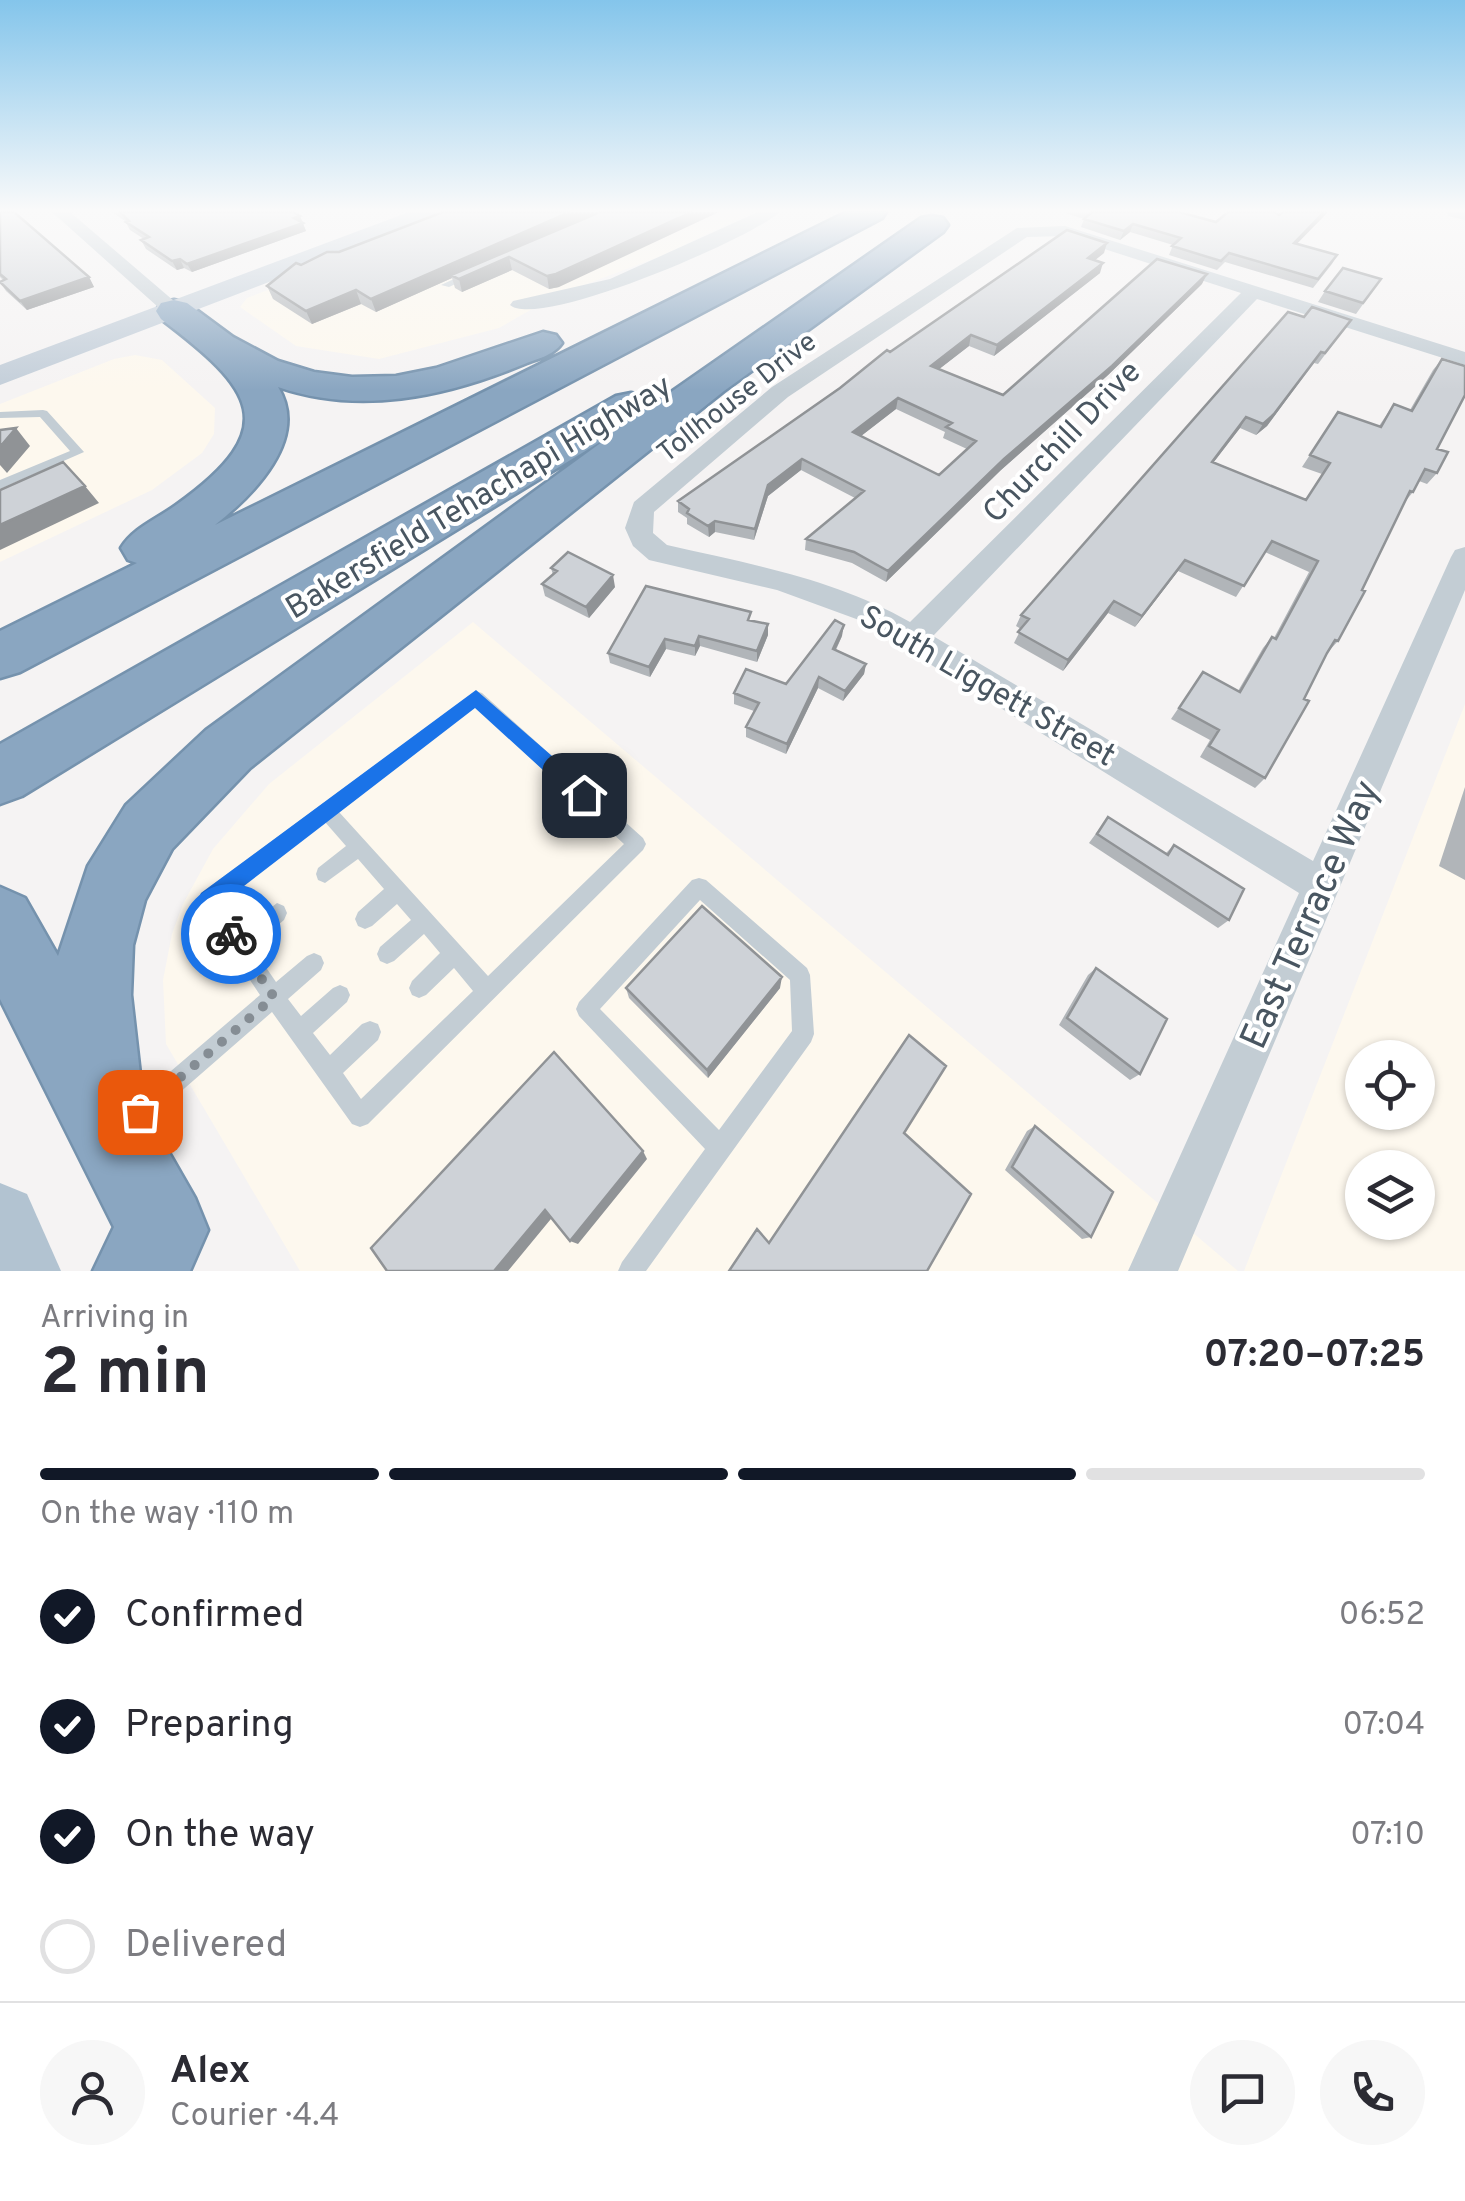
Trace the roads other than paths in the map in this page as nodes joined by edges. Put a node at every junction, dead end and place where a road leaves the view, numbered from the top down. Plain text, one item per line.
1 (128, 271) edge
2 (248, 271) edge
3 (260, 271) edge
4 (478, 271) edge
5 (640, 271) edge
6 (708, 271) edge
7 (755, 271) edge
8 (855, 271) edge
9 (868, 271) edge
10 (963, 271) edge
11 (1192, 271) edge
12 (446, 285) edge
13 (1254, 291) junction
14 (166, 304) junction
15 (520, 305) dead end
16 (224, 350) junction
17 (0, 355) edge
18 (1465, 358) edge
19 (0, 376) edge
20 (0, 415) edge
21 (0, 486) edge
22 (637, 531) joint
23 (1465, 557) edge
24 (277, 616) junction
25 (0, 634) edge
26 (914, 637) junction
27 (0, 656) edge
28 (0, 776) edge
29 (0, 799) edge
30 (327, 811) junction
31 (358, 847) junction
32 (325, 874) dead end
33 (1322, 886) junction
34 (398, 890) junction
35 (277, 913) dead end
36 (365, 919) dead end
37 (424, 921) junction
38 (0, 923) edge
39 (238, 944) junction
40 (387, 954) dead end
41 (454, 954) junction
42 (314, 963) dead end
43 (419, 988) dead end
44 (487, 991) junction
45 (340, 995) dead end
46 (274, 997) junction
47 (299, 1032) junction
48 (370, 1032) dead end
49 (328, 1072) junction
50 (108, 1128) junction
51 (721, 1149) junction
52 (0, 1220) edge
53 (162, 1257) edge
54 (21, 1271) edge
55 (631, 1271) edge
56 (1153, 1271) edge

1 - 14 street
2 - 14 main road
3 - 14 main road
4 - 12 lane
5 - 15 street
6 - 16 highway
7 - 27 highway, Bakersfield Tehachapi Highway
8 - 24 highway, Bakersfield Tehachapi Highway
9 - 50 highway
10 - 22 street, Tollhouse Drive
11 - 13 street, Tollhouse Drive
13 - 18 street
13 - 26 street, Churchill Drive
14 - 16 highway
14 - 17 main road
14 - 19 main road
16 - 25 highway
20 - 21 lane
22 - 26 street, South Liggett Street
23 - 33 street, East Terrace Way
24 - 28 highway, Bakersfield Tehachapi Highway
24 - 29 highway
26 - 33 street, South Liggett Street
30 - 31 lane
30 - 39 lane
30 - 44 lane
31 - 32 lane
31 - 34 lane
33 - 56 street, East Terrace Way
34 - 36 lane
34 - 37 lane
35 - 39 lane
37 - 40 lane
37 - 41 lane
38 - 50 highway
39 - 46 lane
41 - 43 lane
41 - 44 lane
42 - 46 lane
44 - 49 lane
45 - 47 lane
46 - 47 lane
46 - 50 lane
47 - 49 lane
48 - 49 lane
50 - 53 highway
51 - 51 lane
51 - 55 lane
52 - 54 main road

